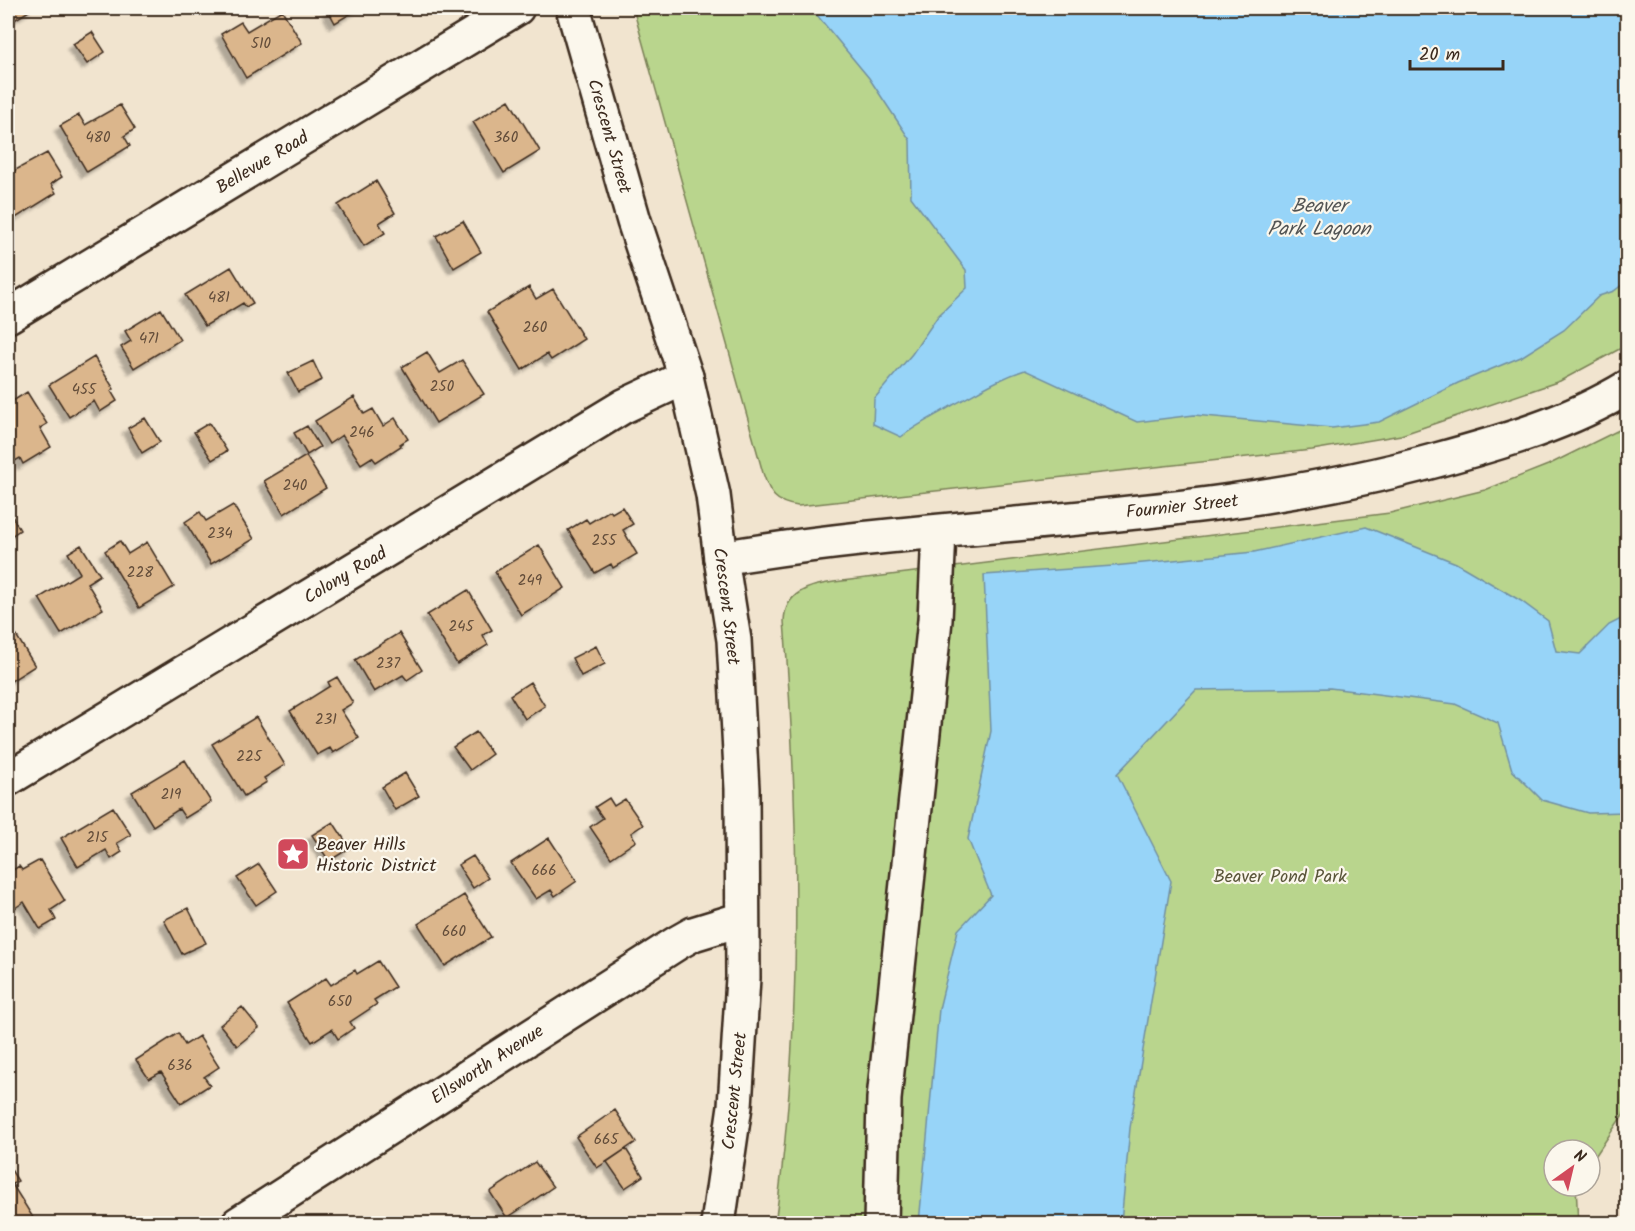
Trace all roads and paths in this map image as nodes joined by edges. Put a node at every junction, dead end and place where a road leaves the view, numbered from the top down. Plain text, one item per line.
1 (517, 8) edge
2 (573, 8) edge
3 (8, 316) edge
4 (686, 377) junction
5 (1628, 387) edge
6 (939, 532) junction
7 (721, 558) junction
8 (8, 779) edge
9 (742, 919) junction
10 (238, 1224) edge
11 (718, 1224) edge
12 (881, 1224) edge

1 - 3 street, Bellevue Road
2 - 4 street, Crescent Street
4 - 7 street, Crescent Street
4 - 8 street, Colony Road
5 - 6 street, Fournier Street
6 - 7 street, Fournier Street
6 - 12 street
7 - 9 street, Crescent Street
9 - 10 street, Ellsworth Avenue
9 - 11 street, Crescent Street

